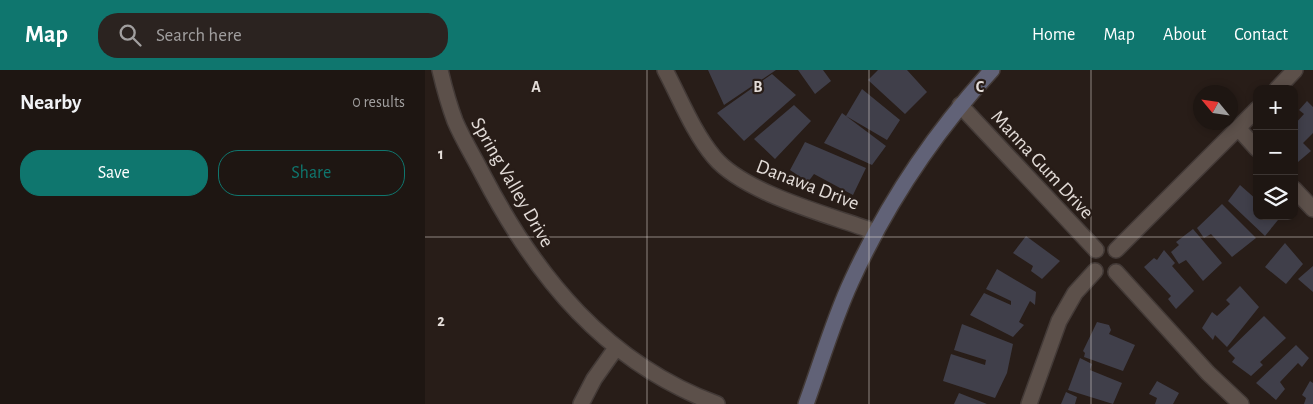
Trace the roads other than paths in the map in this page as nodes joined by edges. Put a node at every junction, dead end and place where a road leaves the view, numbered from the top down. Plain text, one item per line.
1 (440, 70) edge
2 (665, 70) edge
3 (992, 70) edge
4 (1295, 70) edge
5 (1281, 85) edge
6 (960, 104) junction
7 (1253, 113) edge
8 (1238, 127) edge
9 (1238, 129) edge
10 (1235, 130) edge
11 (1253, 145) edge
12 (1298, 193) edge
13 (1313, 210) edge
14 (876, 232) junction
15 (1096, 250) junction
16 (1116, 250) junction
17 (1095, 271) junction
18 (1115, 272) junction
19 (616, 348) junction
20 (581, 404) edge
21 (717, 404) edge
22 (806, 404) edge
23 (1029, 404) edge
24 (1241, 404) edge

1 - 19 street, Spring Valley Drive
2 - 14 street, Danawa Drive
3 - 6 street
4 - 5 street
6 - 14 street
6 - 15 street, Manna Gum Drive
7 - 8 street
9 - 11 street
10 - 16 street
12 - 13 street
14 - 22 street
15 - 16 street
15 - 17 street
16 - 18 street
17 - 18 street
17 - 23 street
18 - 24 street
19 - 20 street
19 - 21 street, Spring Valley Drive

